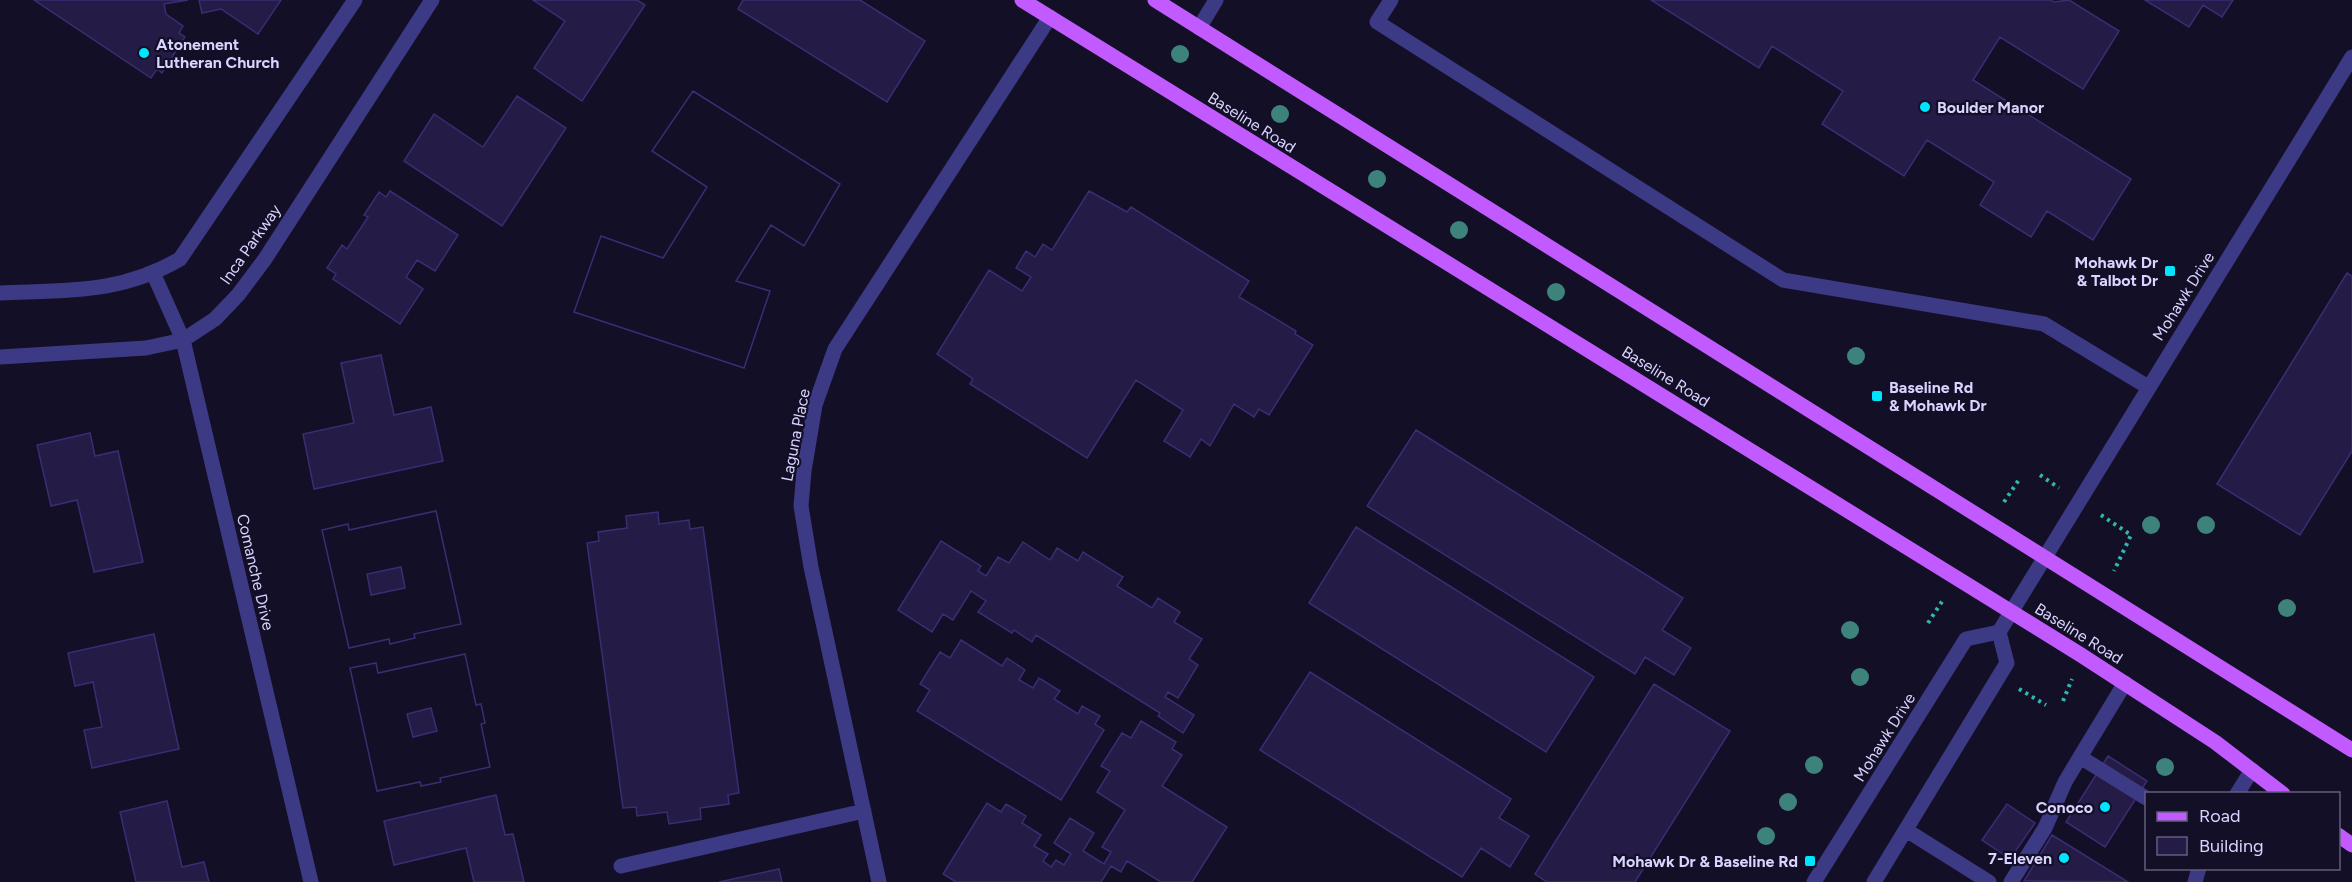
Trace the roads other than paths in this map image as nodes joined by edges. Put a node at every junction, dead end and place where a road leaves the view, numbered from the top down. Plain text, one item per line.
1 (355, 0) edge
2 (432, 0) edge
3 (1022, 0) edge
4 (1155, 0) edge
5 (1216, 0) edge
6 (1391, 0) edge
7 (1050, 17) junction
8 (1199, 28) junction
9 (2352, 57) edge
10 (153, 275) junction
11 (0, 294) edge
12 (183, 340) junction
13 (0, 357) edge
14 (2148, 387) junction
15 (2047, 556) junction
16 (2011, 612) junction
17 (1999, 632) junction
18 (2125, 683) junction
19 (2352, 750) edge
20 (2080, 757) junction
21 (2252, 770) junction
22 (2238, 792) edge
23 (2280, 792) edge
24 (2145, 797) edge
25 (864, 811) junction
26 (1906, 830) junction
27 (621, 866) dead end
28 (311, 882) edge
29 (879, 882) edge
30 (1814, 882) edge
31 (1874, 882) edge
32 (1989, 882) edge
33 (2011, 882) edge

1 - 10 street
2 - 12 street, Inca Parkway
3 - 7 main road, Baseline Road
4 - 8 main road
5 - 8 street
6 - 14 street
7 - 16 main road, Baseline Road
7 - 25 street, Laguna Place
8 - 15 main road
9 - 14 street, Mohawk Drive
10 - 11 street
10 - 12 street, Comanche Drive
12 - 13 street, Inca Parkway
12 - 28 street, Comanche Drive
14 - 15 street, Mohawk Drive
15 - 16 street, Mohawk Drive
15 - 19 main road
16 - 17 street
16 - 18 main road, Baseline Road
17 - 26 street
17 - 30 street, Mohawk Drive
18 - 20 street
18 - 21 main road, Baseline Road
20 - 24 street
20 - 33 street
21 - 22 street
21 - 23 main road, Baseline Road
25 - 27 street
25 - 29 street, Laguna Place
26 - 31 street
26 - 32 street

